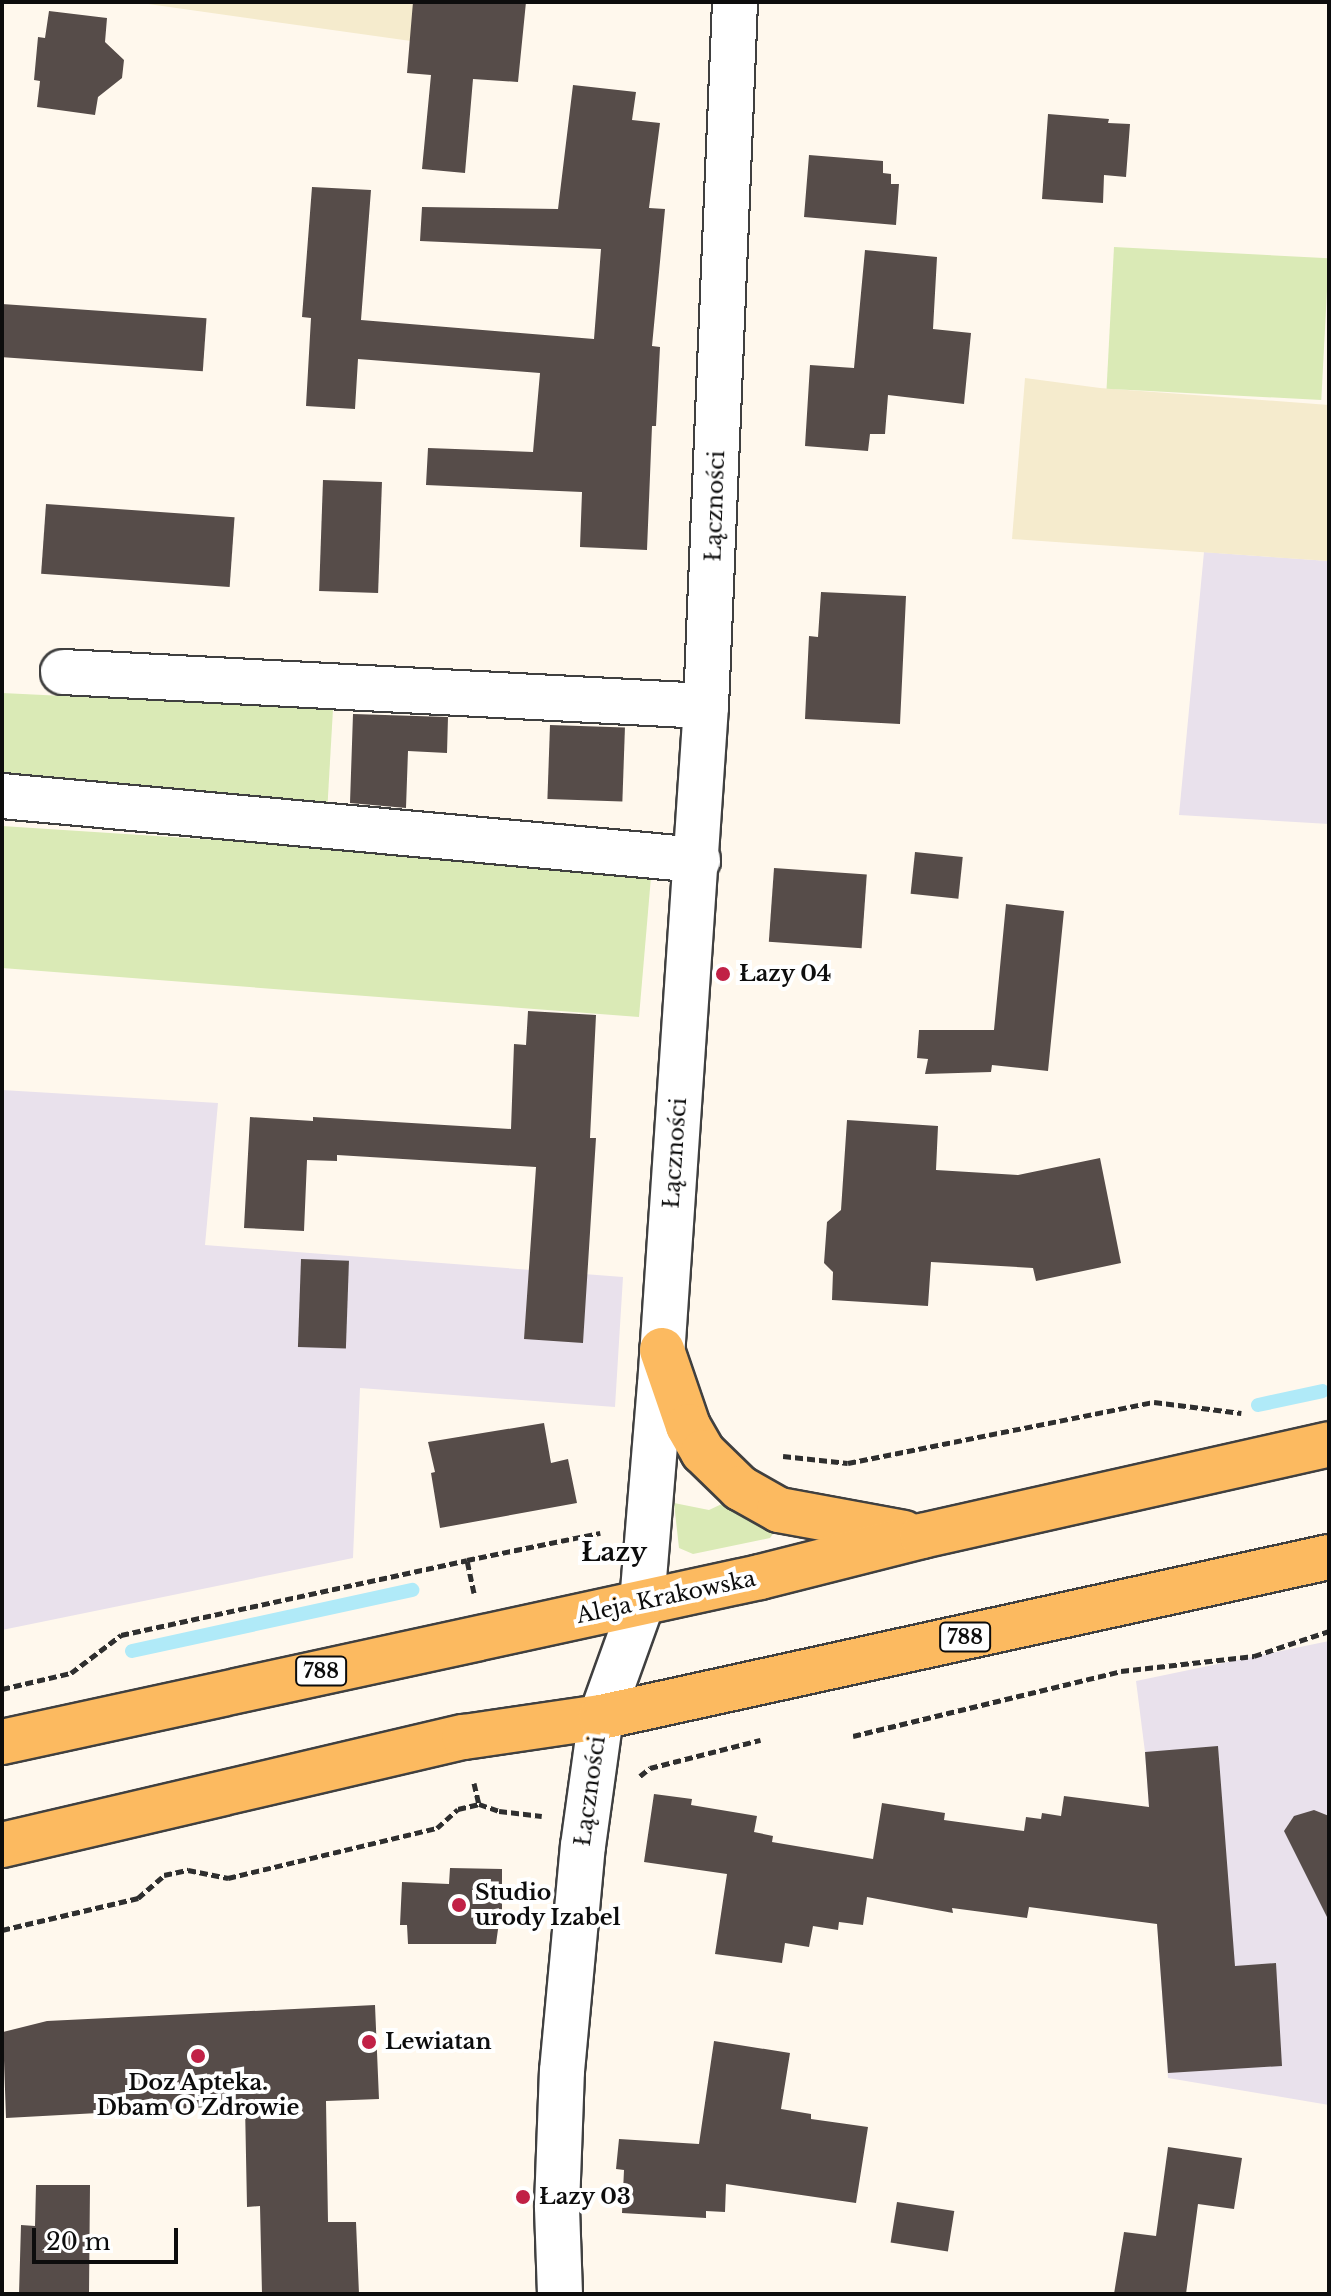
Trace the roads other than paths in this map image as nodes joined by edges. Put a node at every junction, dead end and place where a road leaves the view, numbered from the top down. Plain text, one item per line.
1 (735, 2) edge
2 (63, 672) dead end
3 (706, 706) junction
4 (2, 796) edge
5 (698, 860) junction
6 (662, 1350) junction
7 (1329, 1444) edge
8 (922, 1536) junction
9 (1329, 1557) edge
10 (642, 1603) junction
11 (601, 1717) junction
12 (2, 1742) edge
13 (2, 1845) edge
14 (560, 2294) edge

1 - 3 street, Łączności
2 - 3 street
3 - 5 street, Łączności
4 - 5 street
5 - 6 street, Łączności
6 - 8 main road
6 - 10 street, Łączności
7 - 8 main road, Aleja Krakowska / 788
8 - 10 main road, Aleja Krakowska / 788
9 - 11 main road, 788
10 - 11 street, Łączności
10 - 12 main road, Aleja Krakowska / 788
11 - 13 main road, 788
11 - 14 street, Łączności

